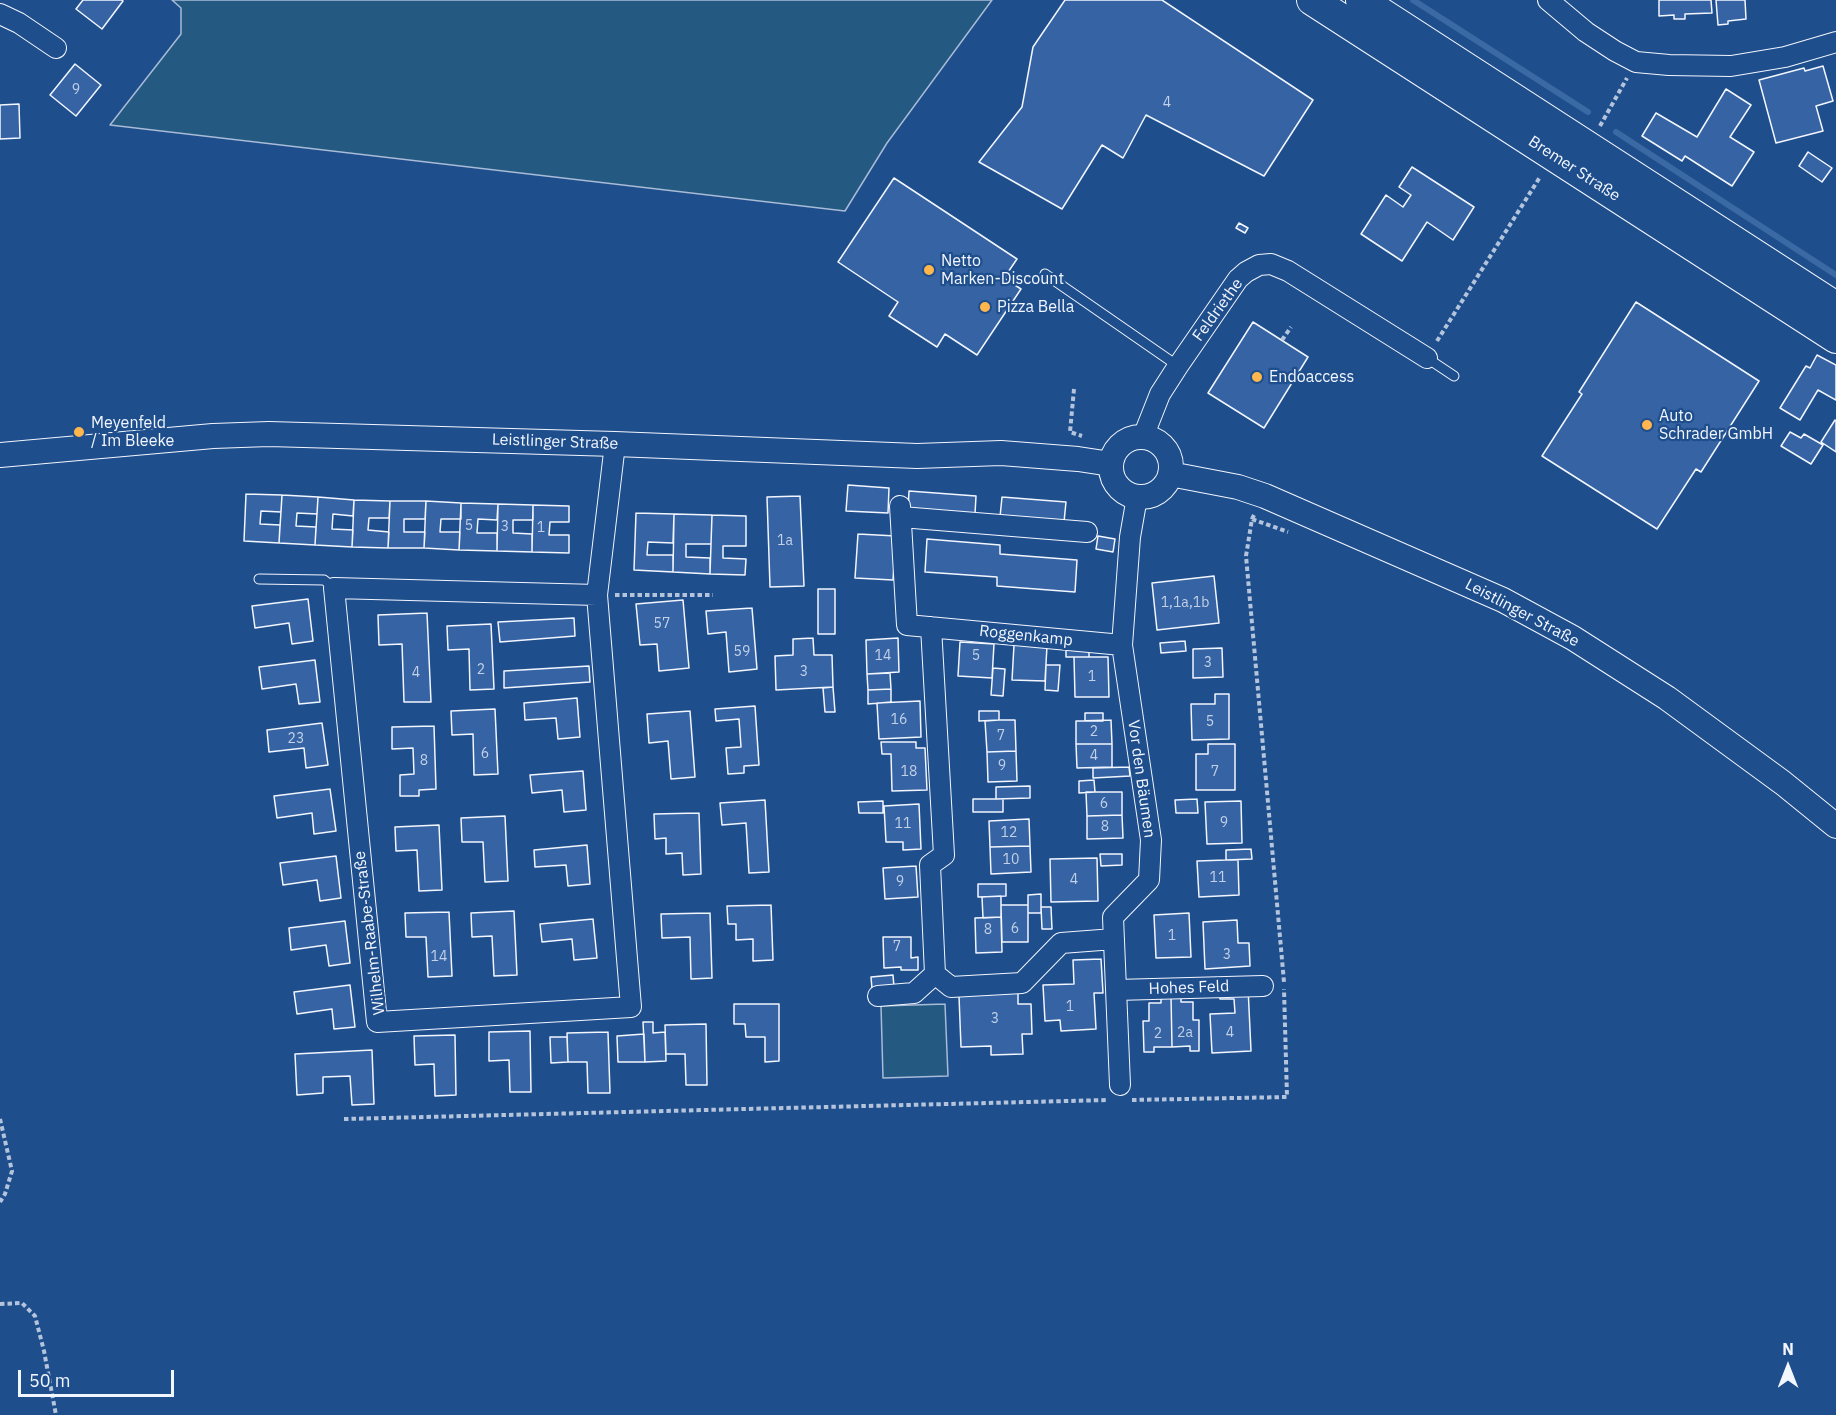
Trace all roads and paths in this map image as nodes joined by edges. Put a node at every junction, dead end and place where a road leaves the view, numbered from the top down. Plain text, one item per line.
1 (1312, 0) edge
2 (1361, 0) edge
3 (1548, 0) edge
4 (0, 14) edge
5 (1836, 42) edge
6 (57, 48) dead end
7 (1636, 62) junction
8 (1595, 135) dead end
9 (1541, 177) dead end
10 (1045, 274) dead end
11 (1836, 307) edge
12 (1291, 327) dead end
13 (1836, 338) edge
14 (1282, 340) dead end
15 (1427, 358) junction
16 (1178, 366) junction
17 (1454, 376) dead end
18 (1143, 437) junction
19 (615, 444) junction
20 (0, 455) edge
21 (1111, 464) junction
22 (1170, 474) junction
23 (1137, 497) junction
24 (1252, 519) dead end
25 (1088, 532) dead end
26 (1289, 533) dead end
27 (258, 579) dead end
28 (334, 588) junction
29 (597, 595) junction
30 (713, 595) dead end
31 (931, 627) junction
32 (1122, 645) junction
33 (1836, 826) edge
34 (1114, 939) junction
35 (935, 974) junction
36 (1263, 986) dead end
37 (1116, 990) junction
38 (878, 996) dead end
39 (1120, 1085) dead end
40 (0, 1119) edge
41 (0, 1202) edge
42 (0, 1304) edge
43 (56, 1415) edge

1 - 13 main road, Bremer Straße
2 - 11 main road, Bremer Straße
3 - 7 street
4 - 6 street
5 - 7 street
7 - 8 path
9 - 15 path
10 - 16 lane
12 - 14 path
15 - 16 street, Feldriethe
15 - 17 lane
16 - 18 street, Feldriethe
18 - 21 street
18 - 22 street
19 - 20 street, Leistlinger Straße
19 - 21 street, Leistlinger Straße
19 - 29 street, Wilhelm-Raabe-Straße
21 - 23 street
22 - 23 street
22 - 33 street, Leistlinger Straße
23 - 32 street, Vor den Bäumen
24 - 26 path
25 - 31 street, Roggenkamp
27 - 28 lane
28 - 29 street
28 - 29 street, Wilhelm-Raabe-Straße
29 - 30 path
31 - 32 street, Roggenkamp
31 - 35 street
32 - 34 street, Vor den Bäumen
34 - 35 street
34 - 37 street, Vor den Bäumen
35 - 38 street
36 - 37 street, Hohes Feld
37 - 39 street, Vor den Bäumen
40 - 41 path
42 - 43 path

